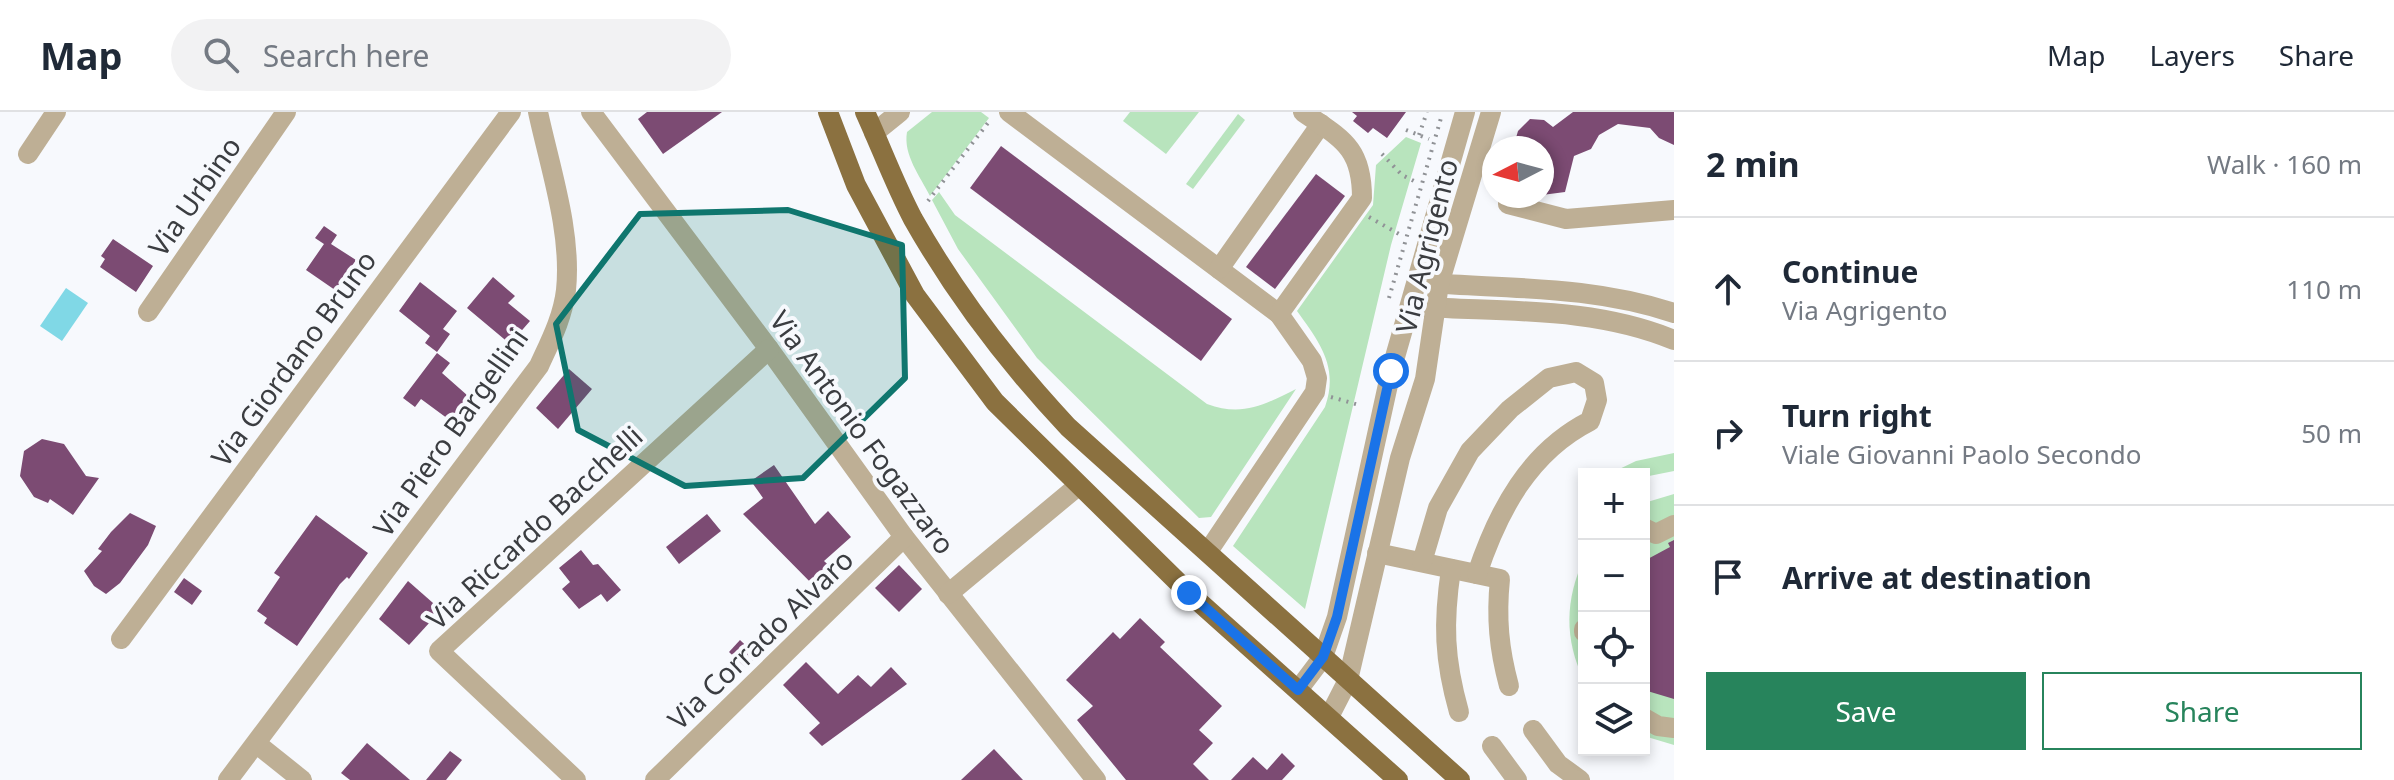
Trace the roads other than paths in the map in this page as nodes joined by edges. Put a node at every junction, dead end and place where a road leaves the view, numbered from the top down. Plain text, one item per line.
1 (56, 112) edge
2 (286, 112) edge
3 (511, 112) edge
4 (538, 112) edge
5 (591, 112) edge
6 (828, 112) edge
7 (865, 112) edge
8 (900, 112) edge
9 (1303, 112) edge
10 (1465, 112) edge
11 (1491, 112) edge
12 (1001, 114) edge
13 (1321, 124) junction
14 (874, 133) junction
15 (28, 154) dead end
16 (1523, 208) edge
17 (1674, 210) edge
18 (1219, 269) junction
19 (1418, 282) junction
20 (1439, 284) junction
21 (1412, 306) junction
22 (1434, 308) junction
23 (148, 312) dead end
24 (1674, 313) edge
25 (1279, 314) junction
26 (1674, 340) edge
27 (769, 349) junction
28 (1078, 486) junction
29 (1674, 525) edge
30 (1650, 531) edge
31 (904, 537) junction
32 (1209, 550) junction
33 (1377, 553) junction
34 (1422, 562) junction
35 (1451, 569) junction
36 (1477, 574) junction
37 (948, 594) junction
38 (121, 639) dead end
39 (1323, 657) junction
40 (1348, 680) junction
41 (1509, 686) dead end
42 (1298, 690) junction
43 (1459, 712) dead end
44 (1329, 717) junction
45 (1650, 721) edge
46 (1674, 728) edge
47 (1533, 730) dead end
48 (257, 744) junction
49 (1492, 746) dead end
50 (228, 780) edge
51 (302, 780) edge
52 (576, 780) edge
53 (655, 780) edge
54 (1096, 780) edge
55 (1398, 780) edge
56 (1460, 780) edge
57 (1517, 780) edge
58 (1580, 780) edge

1 - 15 street
2 - 23 street, Via Urbino
3 - 38 street, Via Giordano Bruno
4 - 48 street, Via Piero Bargellini
5 - 27 street, Via Antonio Fogazzaro
6 - 28 main road
7 - 14 main road
8 - 14 street
9 - 13 street
10 - 19 street, Via Agrigento
11 - 20 street, Via Agrigento
12 - 18 street
13 - 18 street
13 - 25 street
14 - 32 main road
16 - 17 street
18 - 25 street
19 - 20 street
19 - 21 street, Via Agrigento
20 - 22 street, Via Agrigento
20 - 24 street
21 - 22 street
21 - 39 street, Via Agrigento
22 - 26 street
22 - 33 street, Via Agrigento
25 - 32 street
27 - 31 street, Via Antonio Fogazzaro
27 - 52 street, Via Riccardo Bacchelli
28 - 37 street
28 - 42 main road
29 - 30 street
31 - 37 street, Via Antonio Fogazzaro
31 - 53 street, Via Corrado Alvaro
32 - 39 main road
33 - 34 street
33 - 40 street, Via Agrigento
34 - 35 street
34 - 36 street
35 - 36 street
35 - 43 street
36 - 41 street
37 - 54 street, Via Antonio Fogazzaro
39 - 40 main road
39 - 42 street, Via Agrigento
40 - 44 street, Via Agrigento
40 - 56 main road
42 - 44 main road
44 - 55 main road
45 - 46 street
47 - 58 street
48 - 50 street, Via Piero Bargellini
48 - 51 street
49 - 57 street

